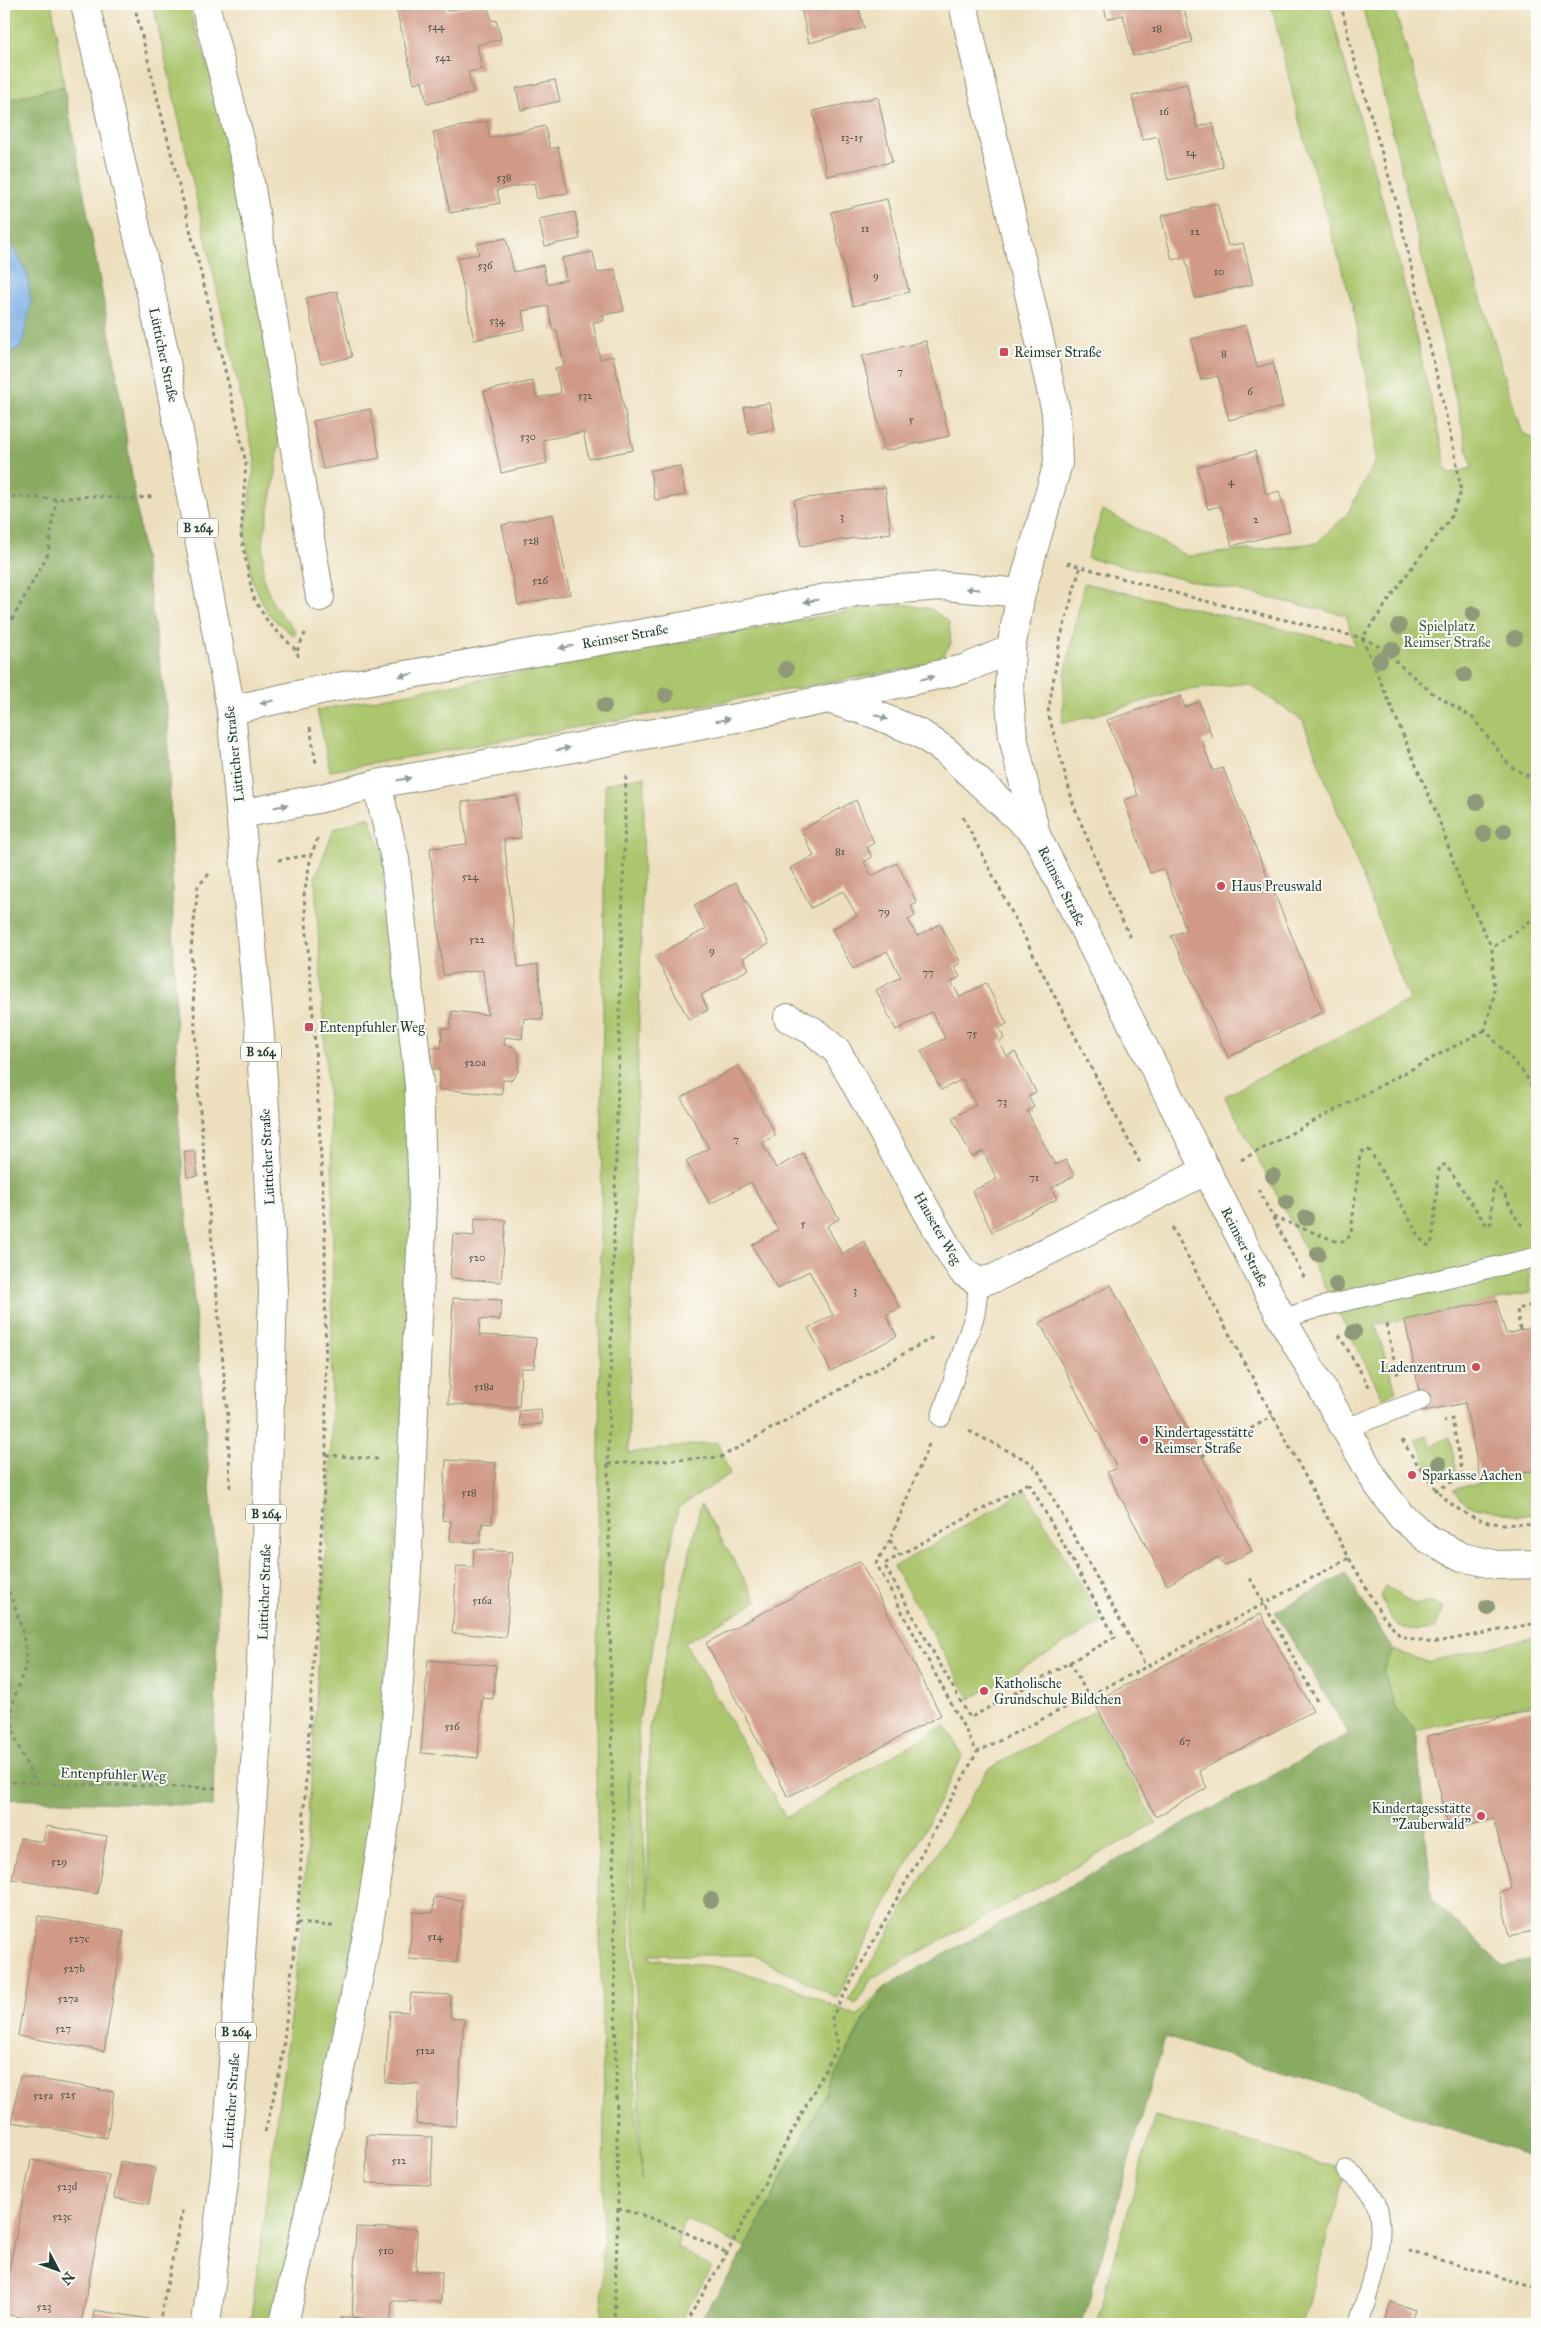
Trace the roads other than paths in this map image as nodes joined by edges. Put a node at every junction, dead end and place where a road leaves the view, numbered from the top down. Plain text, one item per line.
1 (85, 4) edge
2 (205, 4) edge
3 (963, 4) edge
4 (1021, 593) junction
5 (320, 597) dead end
6 (1011, 649) junction
7 (828, 699) junction
8 (231, 710) junction
9 (377, 784) junction
10 (241, 814) junction
11 (1036, 835) junction
12 (788, 1018) dead end
13 (1207, 1170) junction
14 (1537, 1257) edge
15 (979, 1282) junction
16 (1282, 1319) junction
17 (1421, 1400) dead end
18 (941, 1417) road end
19 (1344, 1429) junction
20 (1537, 1564) edge
21 (1346, 2170) dead end
22 (206, 2324) edge
23 (284, 2324) edge
24 (1359, 2324) edge

1 - 8 street, Lütticher Straße / B 264
2 - 5 street
3 - 4 street, Reimser Straße
4 - 6 street, Reimser Straße
4 -> 8 street, Reimser Straße
7 -> 6 street, Reimser Straße
6 - 11 street, Reimser Straße
9 -> 7 street, Reimser Straße
7 -> 11 street, Reimser Straße
8 - 10 street, Lütticher Straße / B 264
10 -> 9 street, Reimser Straße
9 - 23 street
10 - 22 street, Lütticher Straße / B 264
11 - 13 street, Reimser Straße
12 - 15 street, Hauseter Weg
13 - 15 street
13 - 16 street, Reimser Straße
14 - 16 lane
15 - 18 lane
16 - 19 street, Reimser Straße
17 - 19 lane
19 - 20 street, Reimser Straße
21 - 24 lane

